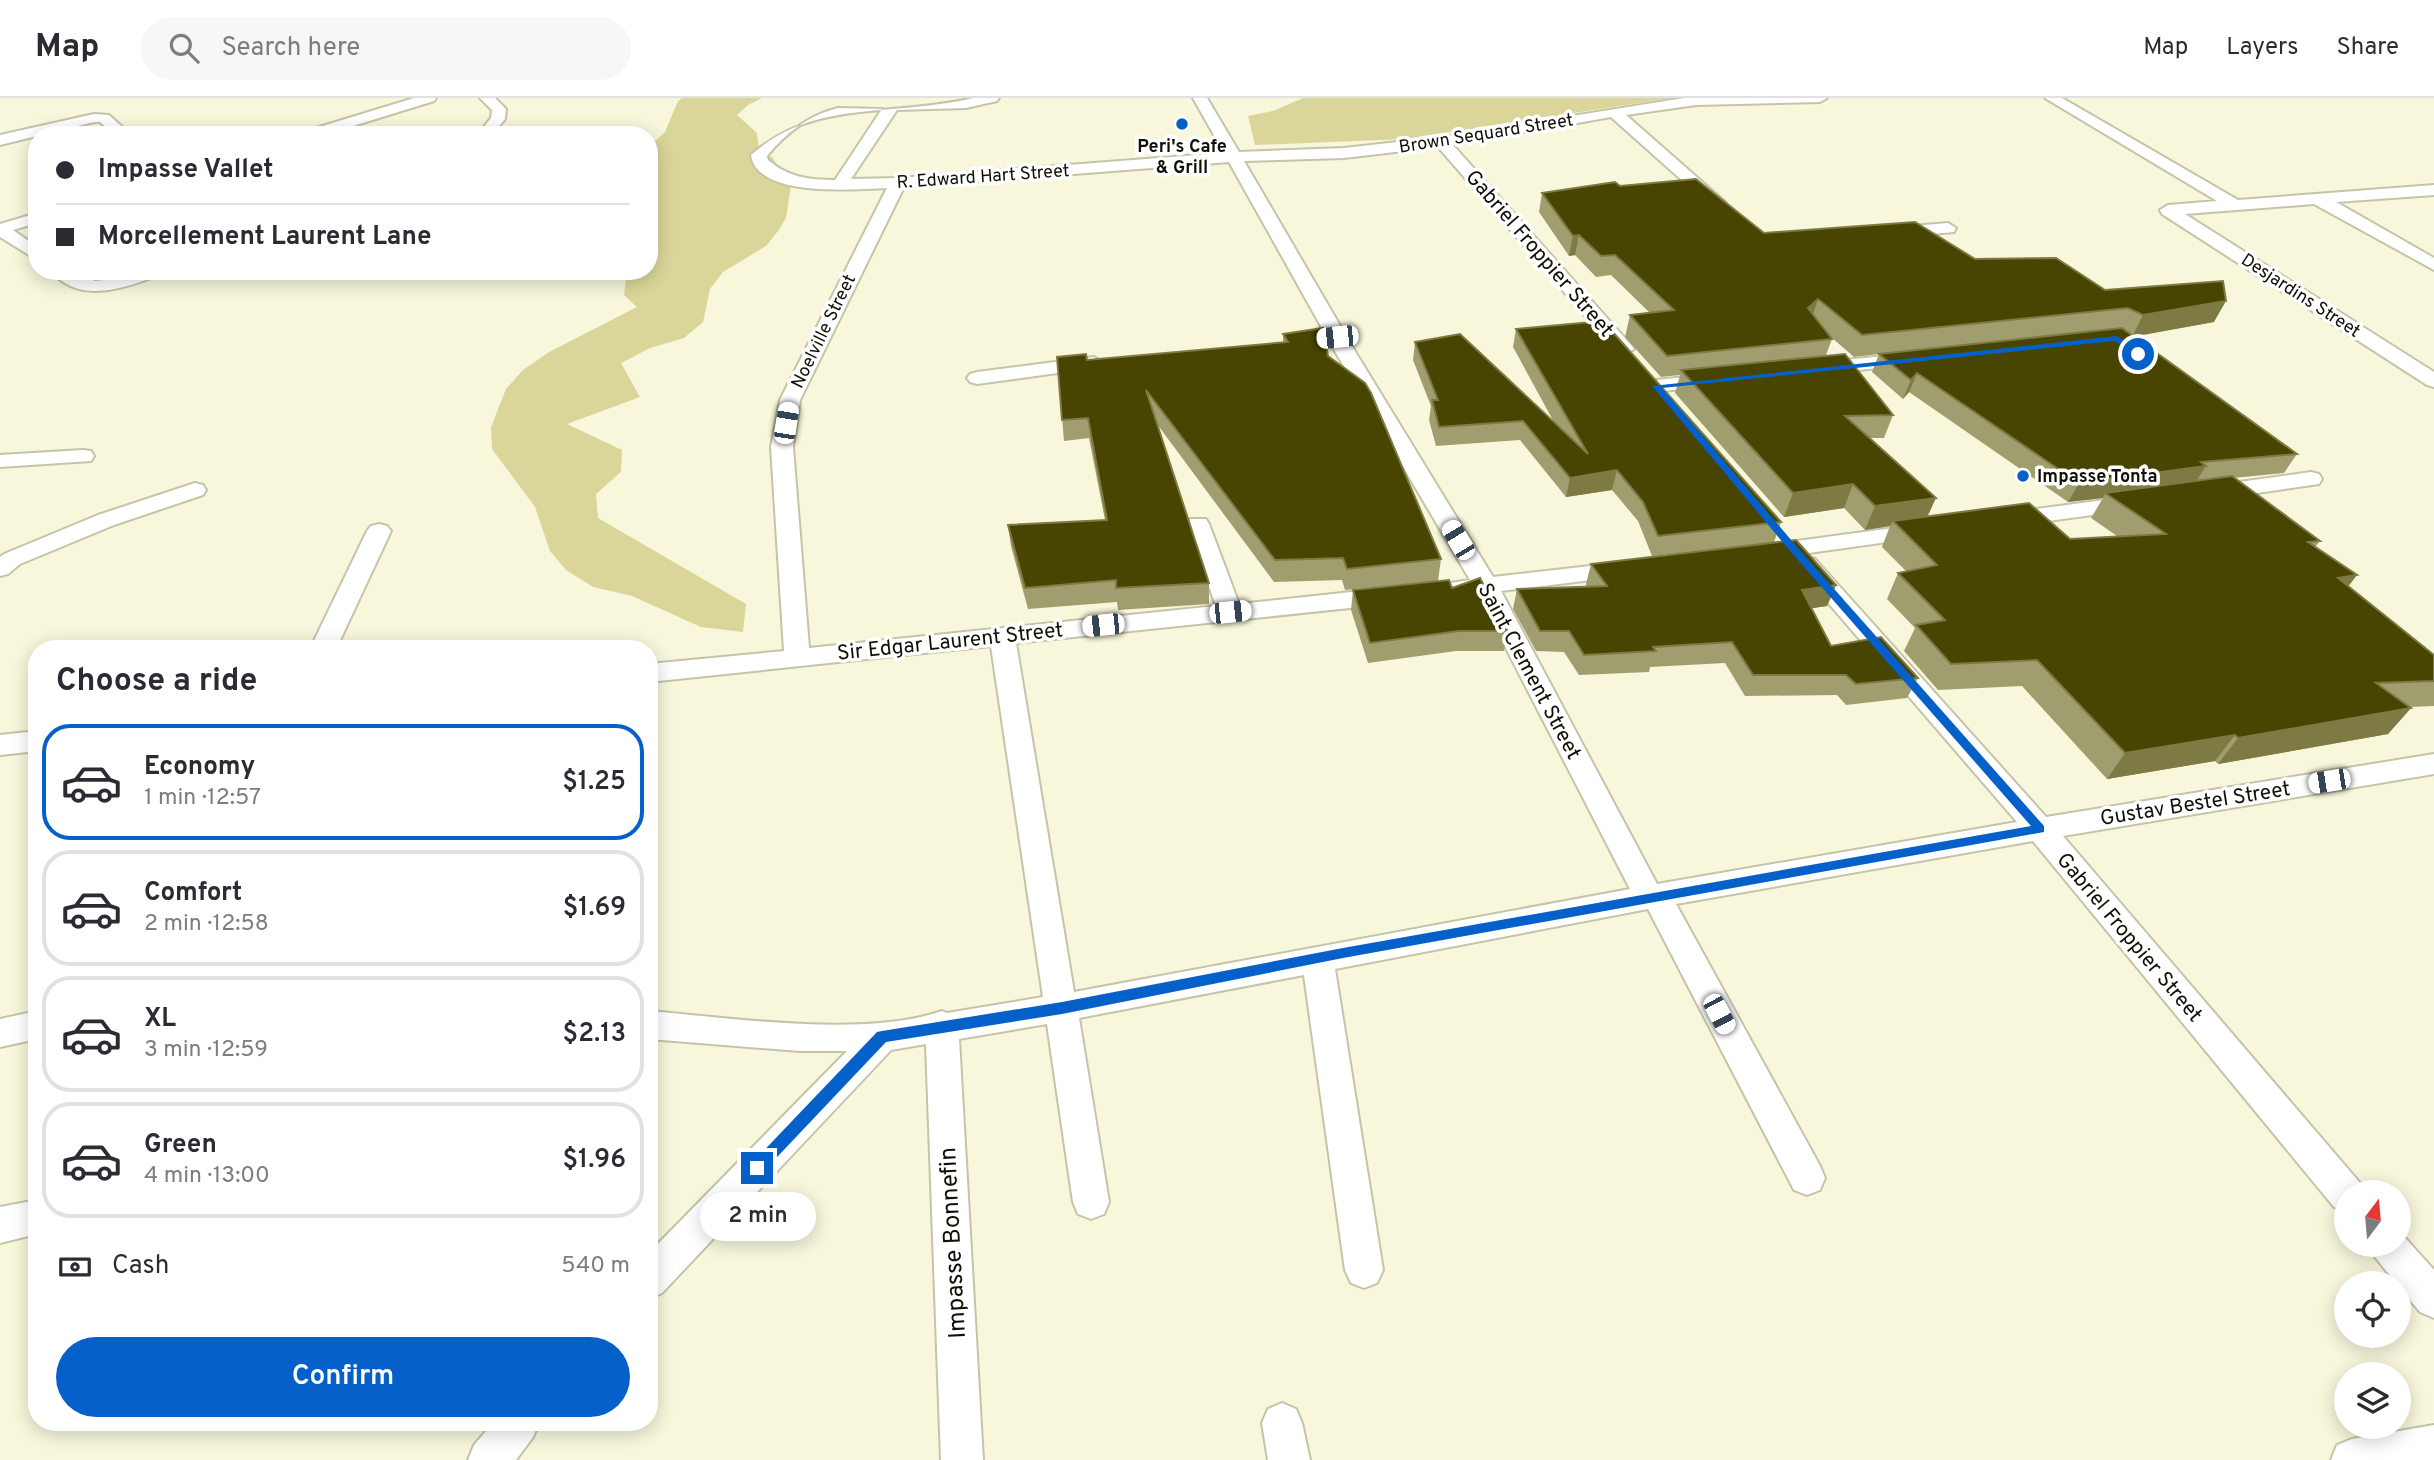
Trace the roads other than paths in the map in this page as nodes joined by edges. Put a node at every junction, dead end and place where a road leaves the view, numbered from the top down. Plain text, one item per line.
1 (429, 98) edge
2 (487, 98) edge
3 (992, 98) edge
4 (1200, 98) edge
5 (1820, 98) edge
6 (2052, 98) edge
7 (892, 106) junction
8 (1614, 112) junction
9 (60, 126) edge
10 (113, 126) edge
11 (337, 126) edge
12 (492, 126) edge
13 (28, 133) edge
14 (0, 140) edge
15 (1442, 142) junction
16 (1235, 157) junction
17 (898, 183) junction
18 (840, 184) junction
19 (2434, 190) edge
20 (2316, 198) junction
21 (2235, 205) junction
22 (1733, 218) edge
23 (28, 221) edge
24 (1948, 228) dead end
25 (0, 229) edge
26 (1868, 235) edge
27 (28, 249) edge
28 (2434, 265) edge
29 (72, 280) edge
30 (127, 280) edge
31 (1337, 337) junction
32 (1310, 340) edge
33 (1927, 358) edge
34 (1119, 360) edge
35 (1791, 372) edge
36 (1737, 377) edge
37 (977, 378) dead end
38 (2434, 381) edge
39 (1656, 386) junction
40 (1673, 406) edge
41 (83, 456) dead end
42 (0, 461) edge
43 (2290, 464) edge
44 (195, 490) dead end
45 (2189, 496) edge
46 (2161, 499) edge
47 (1984, 523) edge
48 (1198, 524) dead end
49 (1776, 528) edge
50 (1943, 528) edge
51 (379, 531) dead end
52 (1794, 549) junction
53 (1740, 555) edge
54 (1647, 567) edge
55 (0, 569) edge
56 (1486, 586) junction
57 (1230, 612) junction
58 (1002, 636) junction
59 (327, 640) edge
60 (797, 656) junction
61 (658, 672) edge
62 (28, 742) edge
63 (0, 745) edge
64 (2434, 764) edge
65 (2040, 829) junction
66 (1653, 897) junction
67 (1317, 958) junction
68 (1062, 1008) junction
69 (942, 1025) junction
70 (658, 1026) edge
71 (28, 1027) edge
72 (0, 1033) edge
73 (882, 1037) junction
74 (1807, 1178) dead end
75 (2334, 1180) edge
76 (1091, 1202) dead end
77 (28, 1219) edge
78 (0, 1225) edge
79 (2399, 1257) edge
80 (1364, 1270) dead end
81 (658, 1271) edge
82 (2434, 1299) edge
83 (513, 1431) edge
84 (2434, 1446) edge
85 (489, 1460) edge
86 (962, 1460) edge
87 (2352, 1460) edge

1 - 11 street
2 - 12 street
3 - 7 street
4 - 16 street, Saint Clement Street
5 - 8 street, Brown Sequard Street
6 - 21 street
7 - 18 street
7 - 18 street, R. Edward Hart Street
8 - 15 street, Brown Sequard Street
8 - 22 street
9 - 10 street
13 - 14 street
15 - 16 street, Brown Sequard Street
15 - 39 street, Gabriel Froppier Street
16 - 17 street, R. Edward Hart Street
16 - 31 street, Saint Clement Street
17 - 18 street, R. Edward Hart Street
17 - 60 street, Noelville Street
19 - 20 street
20 - 21 street
20 - 28 street
21 - 38 street, Desjardins Street
23 - 25 street
24 - 26 street
25 - 27 street
29 - 30 street
31 - 32 street
31 - 56 street, Saint Clement Street
33 - 35 street
34 - 37 street
36 - 39 street
39 - 40 street, Gabriel Froppier Street
41 - 42 street
43 - 45 street
44 - 55 street
46 - 47 street
48 - 57 street
49 - 52 street, Gabriel Froppier Street
50 - 52 street
51 - 59 street
52 - 53 street
52 - 65 street, Gabriel Froppier Street
54 - 56 street, Sir Edgar Laurent Street
56 - 57 street, Sir Edgar Laurent Street
56 - 66 street, Saint Clement Street
57 - 58 street, Sir Edgar Laurent Street
58 - 60 street, Sir Edgar Laurent Street
58 - 68 street
60 - 61 street, Sir Edgar Laurent Street
62 - 63 street
64 - 65 street, Gustav Bestel Street
65 - 66 street, Gustav Bestel Street
65 - 75 street, Gabriel Froppier Street
66 - 67 street, Gustav Bestel Street
66 - 74 street, Saint Clement Street
67 - 68 street, Gustav Bestel Street
67 - 80 street
68 - 69 street, Gustav Bestel Street
68 - 76 street
69 - 73 street, Gustav Bestel Street
69 - 86 street, Impasse Bonnefin
70 - 73 street, Gustav Bestel Street
71 - 72 street
73 - 81 street
77 - 78 street
79 - 82 street
83 - 85 street
84 - 87 street

